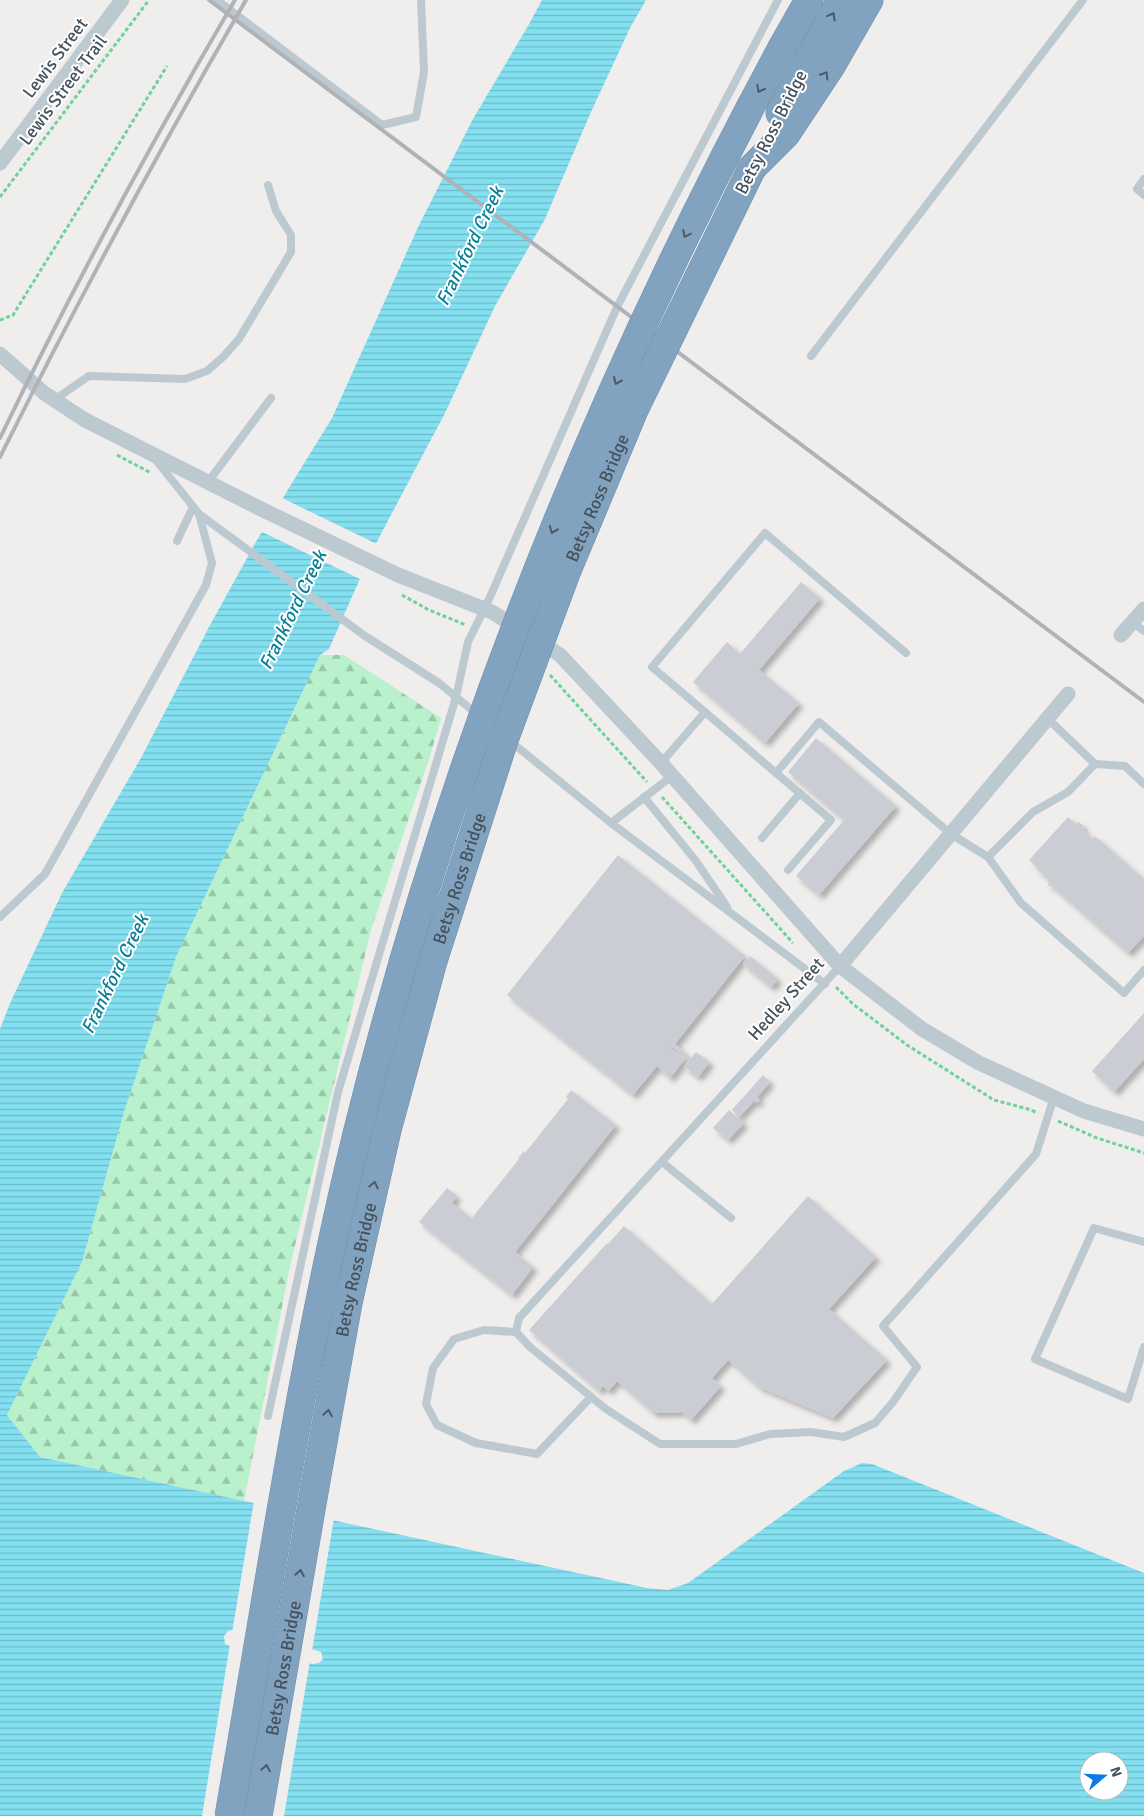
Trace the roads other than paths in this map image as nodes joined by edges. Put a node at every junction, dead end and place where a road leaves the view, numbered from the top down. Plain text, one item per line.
1 (122, 0) edge
2 (218, 0) edge
3 (421, 0) edge
4 (778, 0) edge
5 (800, 0) edge
6 (809, 0) edge
7 (841, 0) edge
8 (869, 0) edge
9 (1083, 0) edge
10 (783, 46) junction
11 (0, 163) edge
12 (752, 168) junction
13 (1144, 179) edge
14 (268, 185) dead end
15 (1144, 195) edge
16 (0, 354) edge
17 (811, 356) dead end
18 (271, 398) dead end
19 (54, 400) junction
20 (150, 453) junction
21 (208, 482) junction
22 (193, 506) junction
23 (199, 514) junction
24 (177, 541) dead end
25 (484, 609) junction
26 (1144, 609) edge
27 (1138, 626) edge
28 (1121, 635) dead end
29 (906, 653) dead end
30 (1068, 694) dead end
31 (456, 697) junction
32 (705, 712) junction
33 (1048, 718) junction
34 (486, 722) dead end
35 (502, 735) dead end
36 (661, 763) junction
37 (1095, 764) junction
38 (776, 773) junction
39 (672, 776) junction
40 (1144, 784) edge
41 (800, 793) junction
42 (644, 797) junction
43 (611, 822) junction
44 (951, 834) junction
45 (762, 838) dead end
46 (988, 857) junction
47 (788, 870) dead end
48 (730, 913) junction
49 (0, 916) edge
50 (840, 966) junction
51 (1144, 970) edge
52 (825, 984) junction
53 (1054, 1097) junction
54 (1144, 1129) edge
55 (662, 1162) junction
56 (731, 1218) dead end
57 (1144, 1242) edge
58 (516, 1332) junction
59 (1144, 1347) edge
60 (592, 1397) junction
61 (268, 1416) dead end
62 (229, 1816) edge
63 (258, 1816) edge

1 - 11 street, Lewis Street
2 - 3 lane
4 - 25 lane
5 - 10 highway
6 - 10 highway, Betsy Ross Bridge
12 -> 7 highway, Betsy Ross Bridge
12 -> 8 highway
9 - 17 lane
10 -> 62 highway, Betsy Ross Bridge, bridge
63 -> 12 highway, Betsy Ross Bridge, bridge
13 - 15 lane
14 - 19 lane
16 - 19 street
18 - 21 lane
19 - 20 street
20 - 21 street
20 - 22 lane
21 - 25 street
22 - 23 lane
22 - 24 lane
23 - 31 lane
23 - 49 lane
25 - 31 lane
25 - 36 street
26 - 27 street
27 - 28 street
29 - 32 lane
30 - 33 street, Hedley Street
31 - 34 lane
31 - 61 lane
32 - 36 lane
32 - 38 lane
33 - 37 lane
33 - 44 street, Hedley Street
35 - 43 lane
36 - 39 street
37 - 40 lane
37 - 46 lane
38 - 41 lane
38 - 44 lane
39 - 42 lane
39 - 50 street
41 - 45 lane
41 - 47 lane
42 - 43 lane
42 - 48 lane
43 - 48 lane
44 - 46 lane
44 - 50 street, Hedley Street
46 - 51 lane
48 - 52 lane
50 - 52 lane, Hedley Street
50 - 53 street
52 - 55 lane, Hedley Street
53 - 54 street
53 - 60 lane
55 - 56 lane
55 - 58 lane, Hedley Street
57 - 59 lane
58 - 60 lane
58 - 60 lane

